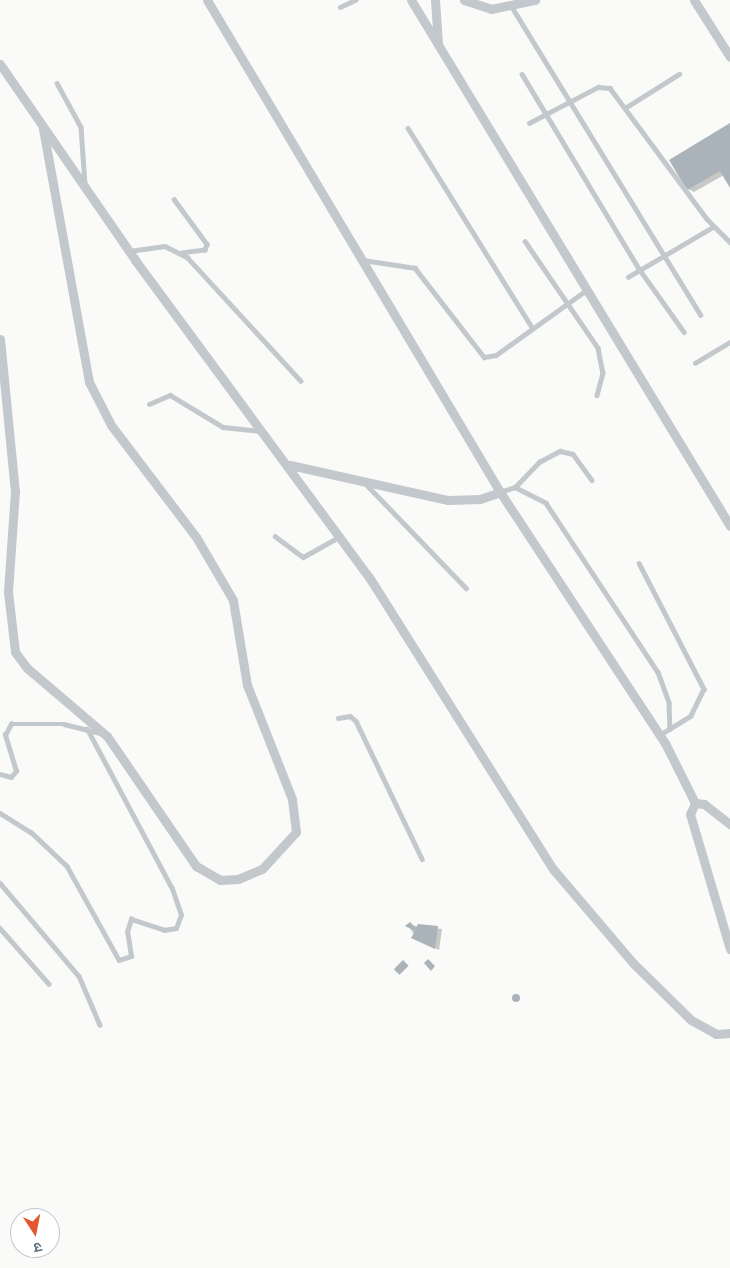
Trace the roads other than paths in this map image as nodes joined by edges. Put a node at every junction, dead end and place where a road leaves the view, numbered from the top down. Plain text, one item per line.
1 (208, 0) edge
2 (355, 0) edge
3 (411, 0) edge
4 (435, 0) edge
5 (464, 0) edge
6 (535, 0) edge
7 (694, 0) edge
8 (340, 7) dead end
9 (512, 8) junction
10 (439, 49) junction
11 (730, 57) edge
12 (0, 64) edge
13 (522, 74) dead end
14 (679, 74) dead end
15 (57, 83) dead end
16 (569, 103) junction
17 (625, 108) junction
18 (546, 114) junction
19 (530, 123) dead end
20 (43, 128) junction
21 (408, 128) dead end
22 (85, 188) junction
23 (174, 199) dead end
24 (713, 227) junction
25 (525, 241) dead end
26 (730, 242) edge
27 (129, 251) junction
28 (180, 253) junction
29 (663, 255) junction
30 (359, 259) junction
31 (640, 270) junction
32 (628, 278) dead end
33 (585, 291) junction
34 (565, 304) junction
35 (701, 315) dead end
36 (532, 327) junction
37 (684, 332) dead end
38 (0, 339) edge
39 (730, 342) edge
40 (695, 363) dead end
41 (301, 381) dead end
42 (597, 395) dead end
43 (149, 404) dead end
44 (264, 431) junction
45 (290, 465) junction
46 (361, 478) junction
47 (592, 480) dead end
48 (515, 487) junction
49 (500, 492) junction
50 (730, 526) edge
51 (275, 536) dead end
52 (340, 537) junction
53 (639, 563) dead end
54 (466, 588) dead end
55 (338, 718) dead end
56 (87, 729) junction
57 (670, 729) junction
58 (660, 735) junction
59 (107, 736) junction
60 (0, 774) edge
61 (695, 803) junction
62 (0, 813) edge
63 (730, 824) edge
64 (422, 859) dead end
65 (0, 883) edge
66 (0, 928) edge
67 (730, 949) edge
68 (49, 984) dead end
69 (100, 1025) dead end
70 (730, 1033) edge

1 - 30 street
2 - 8 lane
3 - 10 street
4 - 10 street
5 - 9 street
6 - 9 street
7 - 11 street
9 - 16 lane
10 - 33 street
12 - 20 street
13 - 18 lane
14 - 17 lane
15 - 22 lane
16 - 17 lane
16 - 18 lane
16 - 29 lane
17 - 24 lane
18 - 19 lane
18 - 31 lane
20 - 22 street
20 - 59 street
21 - 36 lane
22 - 27 street
23 - 28 lane
24 - 26 lane
24 - 29 lane
25 - 34 lane
27 - 28 lane
27 - 44 street
28 - 41 lane
29 - 31 lane
29 - 35 lane
30 - 36 lane
30 - 49 street
31 - 32 lane
31 - 37 lane
33 - 34 lane
33 - 50 street
34 - 36 lane
34 - 42 lane
38 - 59 street
39 - 40 lane
43 - 44 lane
44 - 45 street
45 - 46 street
45 - 52 street
46 - 49 street
46 - 54 lane
47 - 48 lane
48 - 49 lane
48 - 57 lane
49 - 58 street
51 - 52 lane
52 - 70 street
53 - 57 lane
55 - 64 lane
56 - 59 lane
56 - 60 lane
56 - 62 lane
57 - 58 lane
58 - 61 street
61 - 63 street
61 - 67 street
65 - 69 lane
66 - 68 lane

